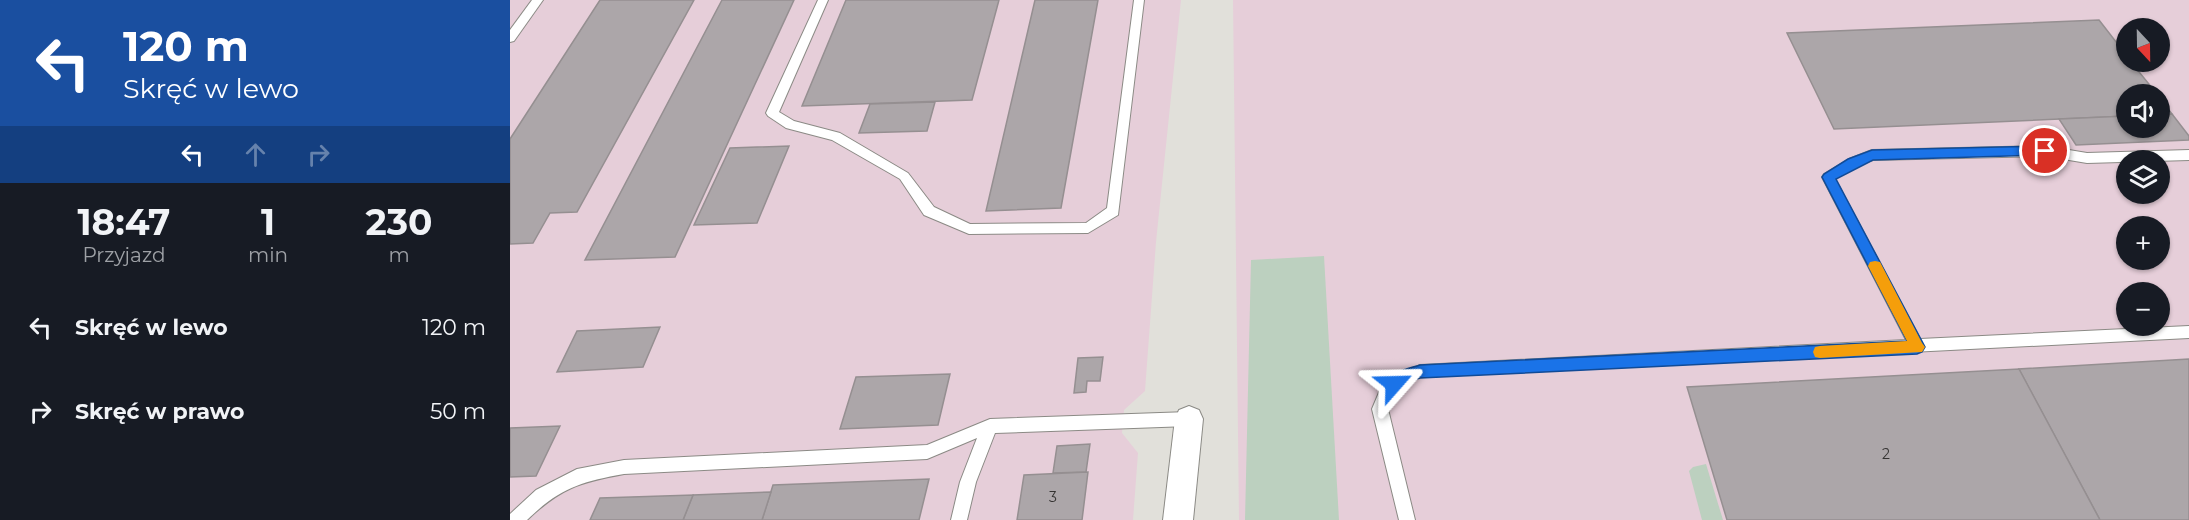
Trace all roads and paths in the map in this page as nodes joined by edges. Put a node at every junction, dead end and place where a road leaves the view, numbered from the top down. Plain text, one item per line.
1 (538, 0) edge
2 (823, 0) edge
3 (1138, 0) edge
4 (510, 39) edge
5 (2189, 155) edge
6 (2189, 332) edge
7 (1917, 347) junction
8 (1189, 419) joint
9 (990, 426) junction
10 (516, 520) edge
11 (959, 520) edge
12 (1178, 520) edge
13 (1407, 520) edge

1 - 4 lane
2 - 3 lane
5 - 7 lane
6 - 7 lane
7 - 13 lane
8 - 9 lane
8 - 12 street
9 - 10 lane
9 - 11 lane

